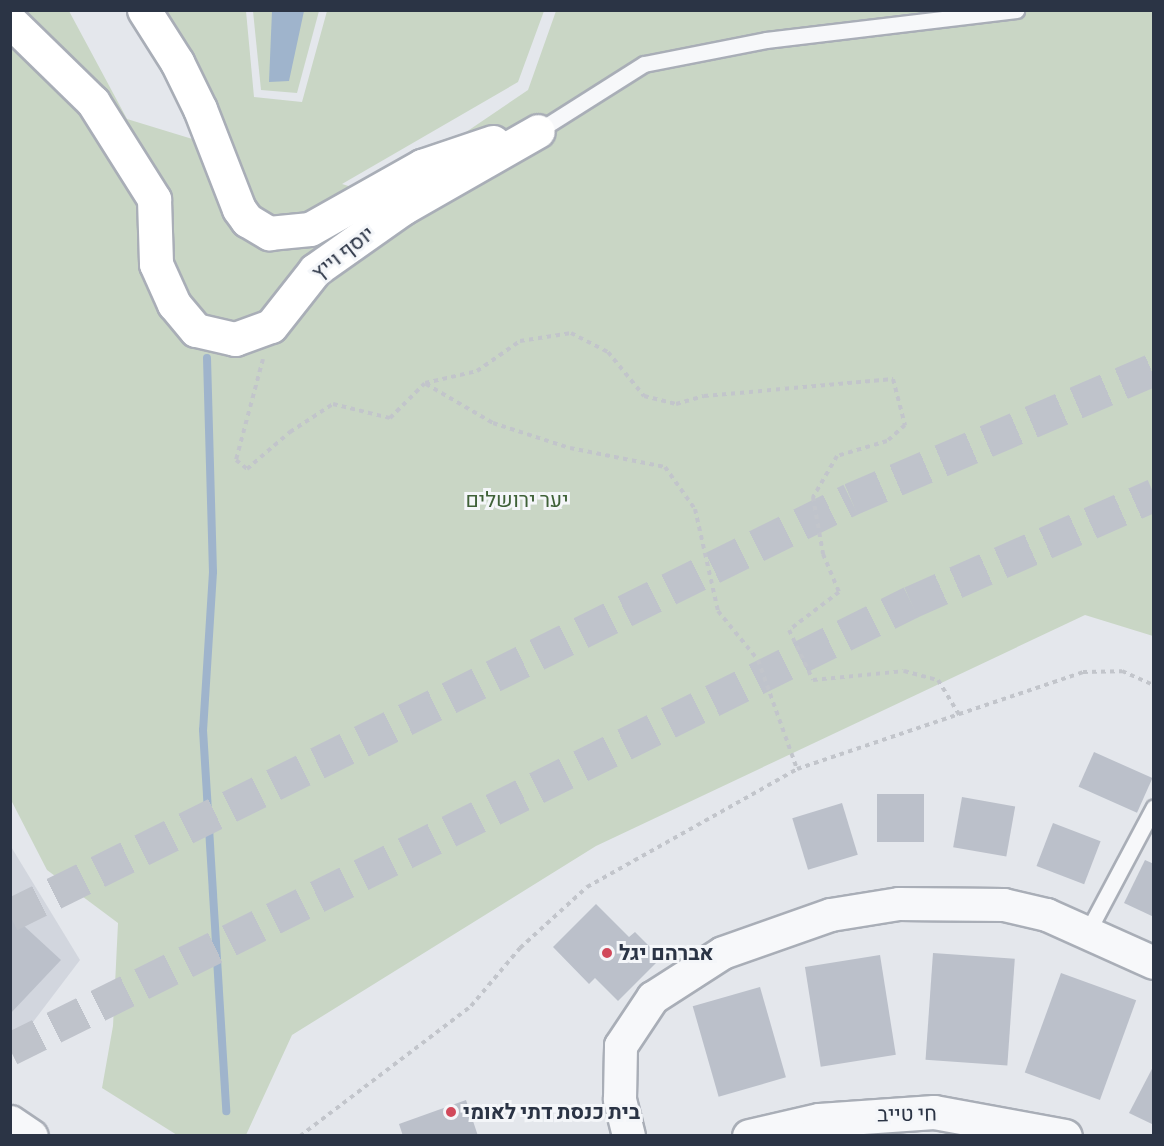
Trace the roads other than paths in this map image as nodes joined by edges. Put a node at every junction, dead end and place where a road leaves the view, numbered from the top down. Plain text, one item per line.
1 (144, 10) edge
2 (1016, 10) edge
3 (10, 21) edge
4 (538, 130) junction
5 (1154, 807) edge
6 (1088, 931) junction
7 (1154, 963) edge
8 (10, 1122) edge
9 (31, 1136) edge
10 (629, 1136) edge
11 (749, 1136) edge
12 (1065, 1136) edge

1 - 4 main road
2 - 4 lane
3 - 4 main road, יוסף וייץ
5 - 6 lane
6 - 7 street
6 - 10 street
8 - 9 street
11 - 12 street, חי טייב

